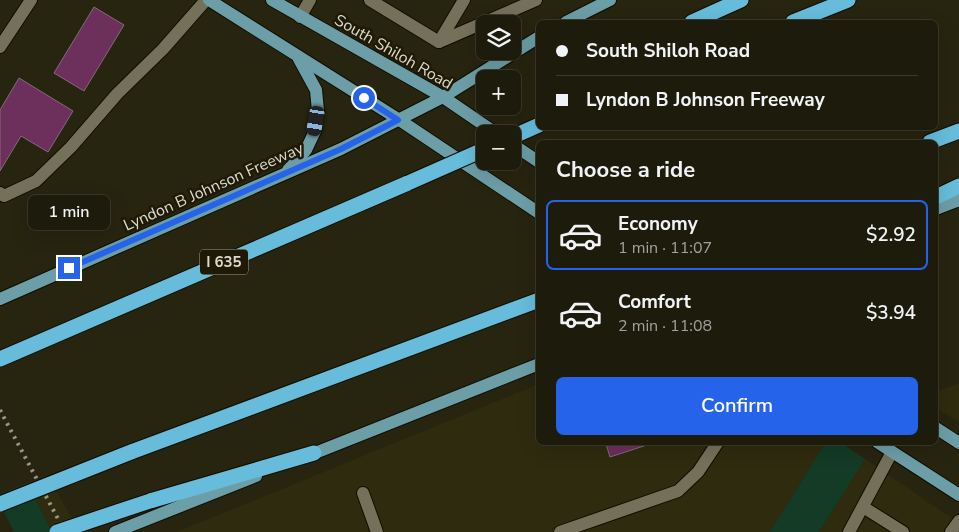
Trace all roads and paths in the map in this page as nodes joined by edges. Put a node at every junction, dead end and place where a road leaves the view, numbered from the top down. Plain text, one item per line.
1 (31, 0) edge
2 (207, 0) edge
3 (272, 0) edge
4 (310, 0) edge
5 (370, 0) edge
6 (464, 0) edge
7 (536, 0) edge
8 (610, 0) edge
9 (741, 0) edge
10 (848, 0) edge
11 (300, 17) junction
12 (570, 20) edge
13 (696, 20) edge
14 (798, 20) edge
15 (536, 39) edge
16 (439, 42) junction
17 (0, 47) edge
18 (298, 56) junction
19 (442, 97) junction
20 (398, 120) junction
21 (484, 125) edge
22 (536, 127) edge
23 (959, 130) edge
24 (521, 133) edge
25 (935, 140) edge
26 (521, 150) edge
27 (476, 153) edge
28 (536, 160) edge
29 (285, 173) junction
30 (959, 186) edge
31 (0, 193) edge
32 (938, 195) edge
33 (959, 200) edge
34 (938, 208) edge
35 (536, 211) edge
36 (0, 299) edge
37 (536, 301) edge
38 (0, 359) edge
39 (536, 365) edge
40 (938, 429) edge
41 (959, 443) edge
42 (716, 445) edge
43 (881, 445) edge
44 (892, 452) junction
45 (314, 454) junction
46 (363, 493) dead end
47 (959, 495) edge
48 (0, 504) edge
49 (862, 507) junction
50 (959, 521) edge
51 (119, 531) edge
52 (57, 532) edge
53 (377, 532) edge
54 (560, 532) edge
55 (849, 532) edge
56 (903, 532) edge
57 (951, 532) edge

1 - 17 lane
2 - 18 main road
2 - 31 lane
3 - 11 main road, South Shiloh Road
4 - 11 lane
5 - 16 lane
6 - 16 lane
7 - 16 lane
8 - 12 main road
9 - 13 highway
10 - 14 highway
11 - 19 main road, South Shiloh Road
15 - 19 main road, Lyndon B Johnson Freeway
18 - 20 main road
18 - 29 main road
19 - 20 main road, Lyndon B Johnson Freeway
19 - 21 main road, South Shiloh Road
20 - 29 main road, Lyndon B Johnson Freeway
20 - 35 main road
22 - 24 highway
23 - 25 highway
26 - 28 main road
27 - 38 highway, I 635, bridge
29 - 36 main road, Lyndon B Johnson Freeway
30 - 32 highway
33 - 34 main road
37 - 48 highway, bridge
39 - 45 main road
40 - 41 main road
42 - 54 lane
43 - 44 main road
44 - 47 main road
44 - 49 lane
45 - 51 main road
45 - 52 highway, bridge
46 - 53 lane
49 - 55 lane
49 - 56 lane
50 - 57 lane

